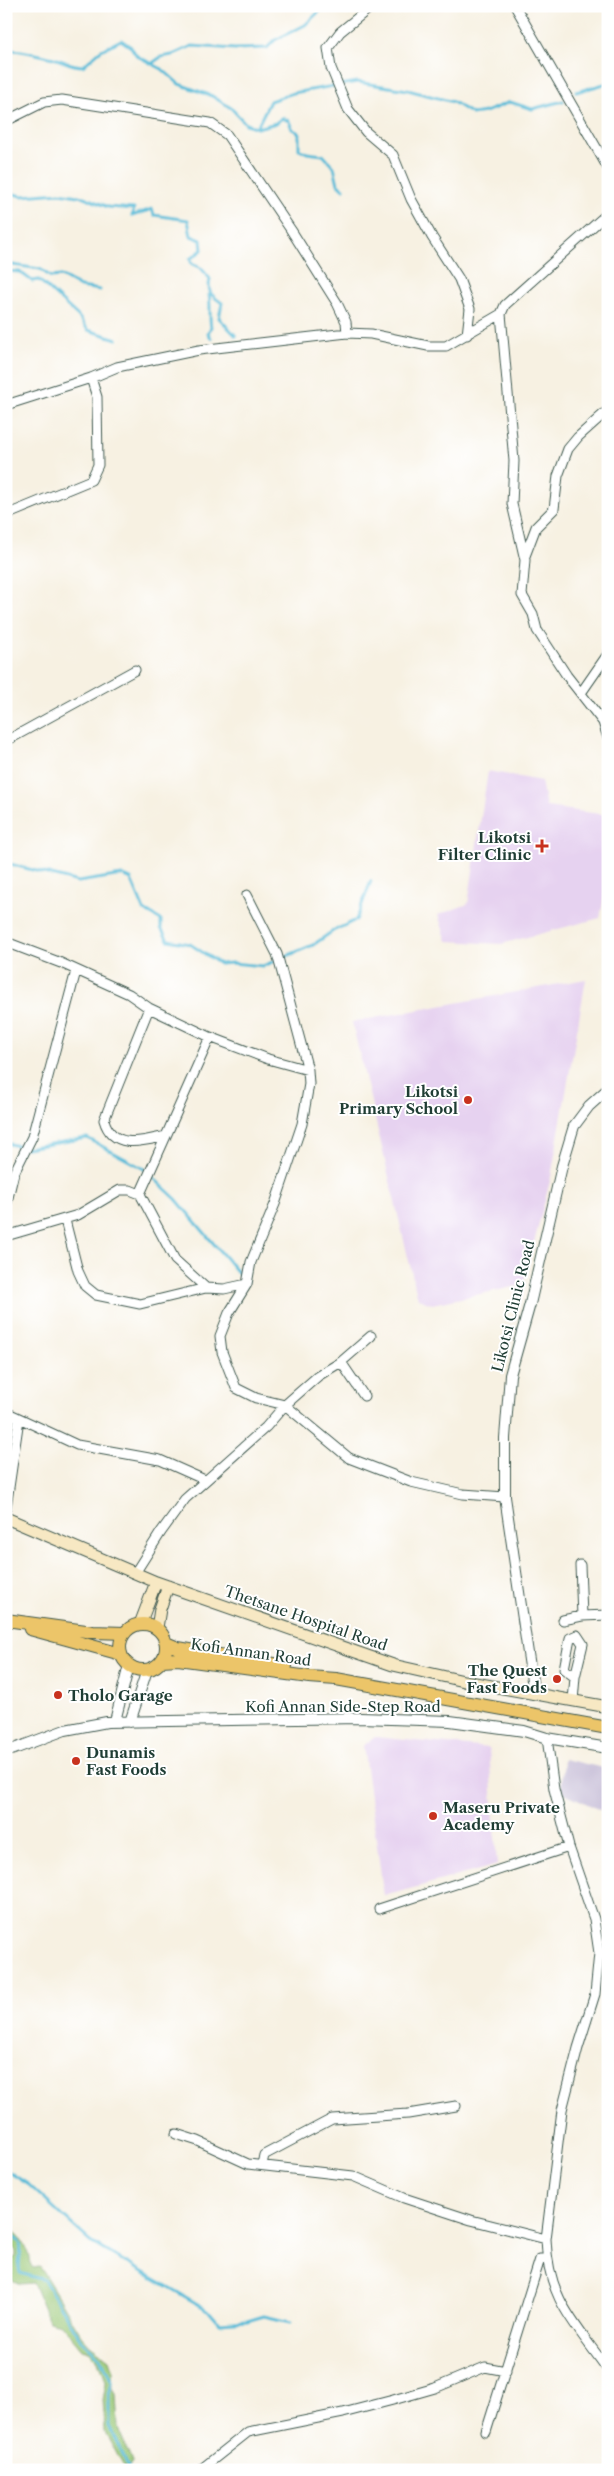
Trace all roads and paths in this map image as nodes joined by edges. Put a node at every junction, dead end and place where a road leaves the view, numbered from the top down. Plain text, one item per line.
1 (372, 6) edge
2 (514, 6) edge
3 (6, 121) edge
4 (608, 168) edge
5 (608, 213) edge
6 (502, 314) junction
7 (347, 333) junction
8 (467, 334) junction
9 (91, 378) junction
10 (6, 405) edge
11 (608, 410) edge
12 (6, 515) edge
13 (525, 560) junction
14 (608, 654) edge
15 (135, 670) dead end
16 (581, 692) junction
17 (608, 738) edge
18 (6, 741) edge
19 (246, 895) dead end
20 (7, 944) edge
21 (76, 971) junction
22 (149, 1008) junction
23 (210, 1037) junction
24 (308, 1070) junction
25 (608, 1089) edge
26 (166, 1136) junction
27 (140, 1194) junction
28 (6, 1206) edge
29 (65, 1220) junction
30 (6, 1223) edge
31 (7, 1236) edge
32 (247, 1284) junction
33 (206, 1288) junction
34 (371, 1336) dead end
35 (341, 1362) junction
36 (364, 1396) dead end
37 (285, 1405) junction
38 (6, 1412) edge
39 (19, 1419) junction
40 (205, 1480) junction
41 (505, 1496) junction
42 (6, 1508) edge
43 (6, 1518) edge
44 (580, 1565) dead end
45 (135, 1573) junction
46 (156, 1582) junction
47 (168, 1586) junction
48 (608, 1615) edge
49 (582, 1616) junction
50 (6, 1620) edge
51 (563, 1620) dead end
52 (6, 1624) edge
53 (140, 1624) junction
54 (157, 1628) junction
55 (125, 1633) junction
56 (166, 1643) junction
57 (125, 1660) junction
58 (162, 1660) junction
59 (146, 1670) junction
60 (575, 1677) dead end
61 (336, 1679) junction
62 (534, 1694) junction
63 (573, 1701) junction
64 (608, 1707) edge
65 (116, 1721) junction
66 (130, 1722) junction
67 (608, 1728) edge
68 (547, 1738) junction
69 (608, 1748) edge
70 (6, 1752) edge
71 (569, 1847) junction
72 (379, 1909) dead end
73 (456, 2106) dead end
74 (176, 2134) dead end
75 (262, 2165) junction
76 (546, 2240) junction
77 (547, 2258) junction
78 (608, 2370) edge
79 (506, 2371) junction
80 (486, 2432) dead end
81 (200, 2470) edge

1 - 8 street
2 - 4 street
3 - 7 street
5 - 6 street
6 - 8 street
6 - 13 street
7 - 8 street
7 - 9 street
9 - 10 street
9 - 12 street
11 - 13 street
13 - 16 street
14 - 16 street
15 - 18 street
16 - 17 street
19 - 24 street
20 - 21 street
21 - 22 street
21 - 28 street
22 - 23 street
22 - 26 street
23 - 24 street
23 - 26 street
24 - 32 street
25 - 41 street, Likotsi Clinic Road
26 - 27 street
27 - 29 street
27 - 33 street
29 - 31 street
29 - 33 street
30 - 31 street
32 - 33 street
32 - 37 street
34 - 35 street
35 - 36 street
35 - 37 street
37 - 40 street
37 - 41 street
38 - 39 street
39 - 40 street
39 - 42 street
40 - 45 street
41 - 62 street, Likotsi Clinic Road
43 - 45 main road, Thetsane Hospital Road
44 - 49 street
45 - 46 main road, Thetsane Hospital Road
46 - 47 main road, Thetsane Hospital Road
46 - 53 main road
47 - 54 main road
47 - 62 main road, Thetsane Hospital Road
48 - 49 street
49 - 51 street
50 - 55 main road
52 - 57 main road
53 - 54 main road
53 - 55 main road
54 - 56 main road
55 - 57 main road
56 - 58 main road
56 - 61 main road, Kofi Annan Road
57 - 59 main road
57 - 65 street
58 - 59 main road
58 - 61 main road, Kofi Annan Road
59 - 66 street
60 - 63 street
61 - 67 main road, Kofi Annan Road
62 - 63 main road, Thetsane Hospital Road
63 - 64 main road, Thetsane Hospital Road
65 - 66 street, Kofi Annan Side-Step Road
65 - 70 street, Kofi Annan Side-Step Road
66 - 68 street, Kofi Annan Side-Step Road
68 - 69 street, Kofi Annan Side-Step Road
68 - 71 street
71 - 72 street
71 - 76 street
73 - 75 street
74 - 75 street
75 - 76 street
76 - 77 street
77 - 78 street
77 - 79 street
79 - 80 street
79 - 81 street

